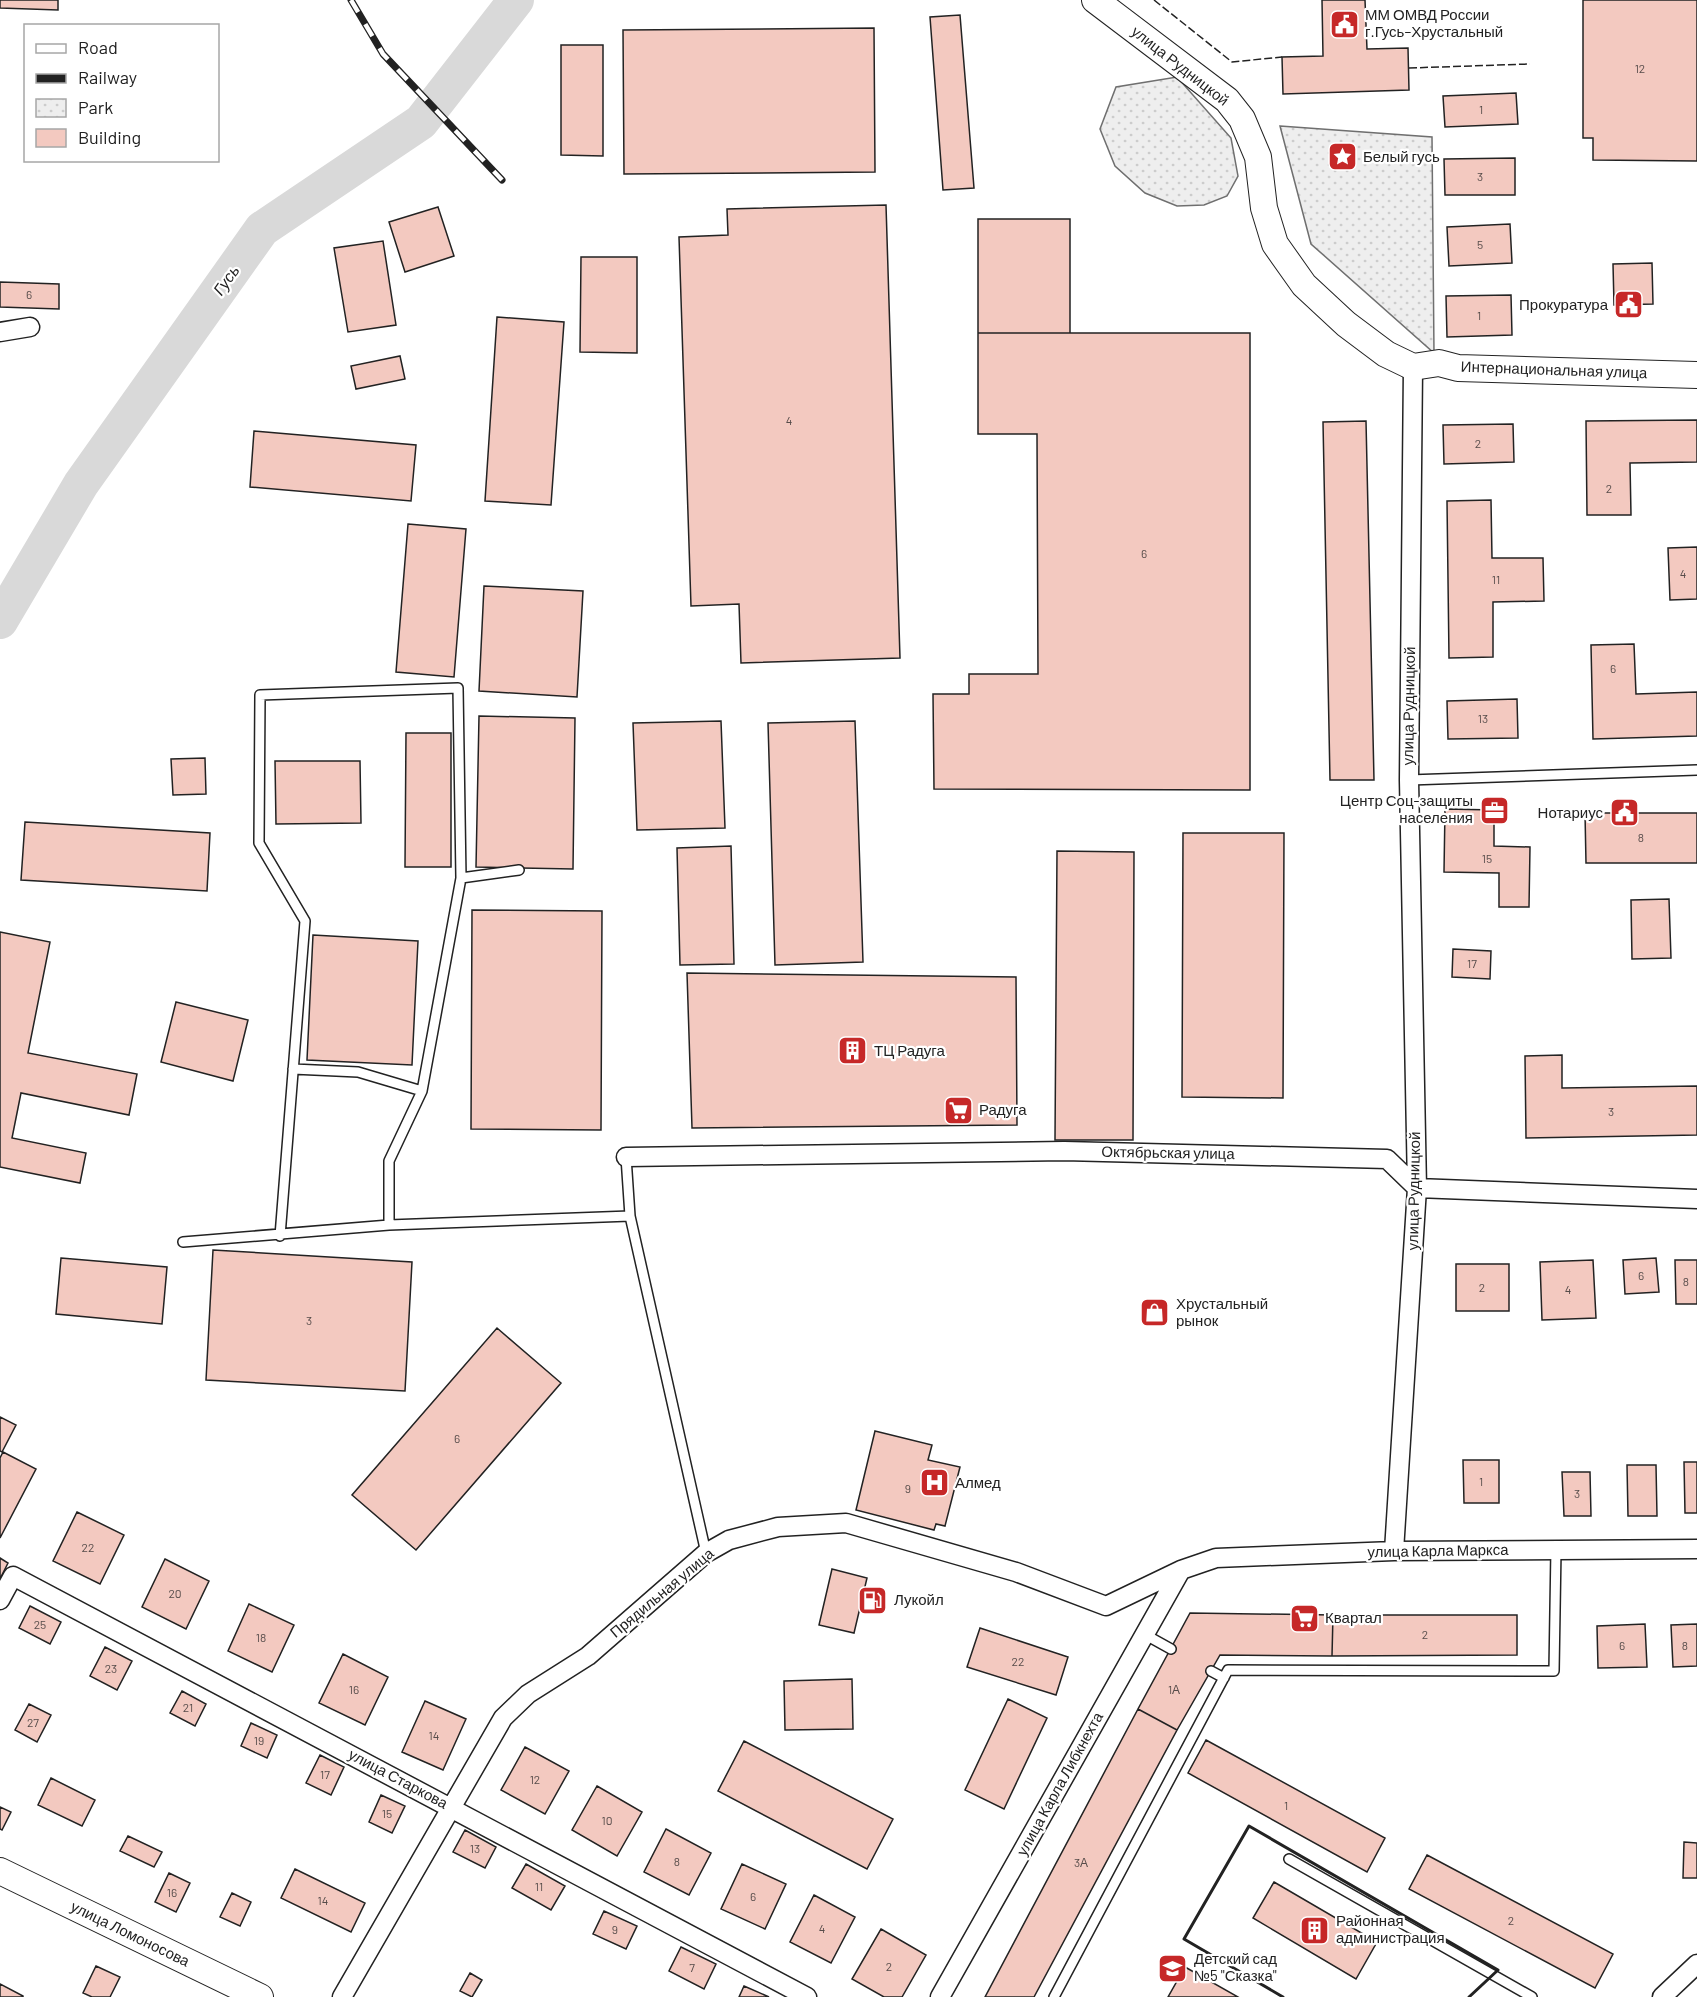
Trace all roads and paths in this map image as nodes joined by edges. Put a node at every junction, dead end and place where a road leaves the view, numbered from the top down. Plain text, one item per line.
1 (1095, 0) edge
2 (30, 327) dead end
3 (0, 332) edge
4 (1413, 367) junction
5 (1697, 375) edge
6 (1697, 770) edge
7 (1409, 780) junction
8 (519, 870) dead end
9 (461, 878) junction
10 (292, 1069) junction
11 (422, 1090) junction
12 (626, 1157) joint
13 (1417, 1188) junction
14 (1697, 1200) edge
15 (630, 1216) junction
16 (389, 1225) junction
17 (280, 1236) junction
18 (183, 1242) dead end
19 (1697, 1549) edge
20 (1556, 1550) junction
21 (1394, 1551) junction
22 (706, 1553) junction
23 (1181, 1570) junction
24 (0, 1600) edge
25 (1144, 1634) junction
26 (1171, 1649) dead end
27 (1211, 1671) dead end
28 (1224, 1678) junction
29 (452, 1807) junction
30 (1289, 1859) dead end
31 (0, 1871) edge
32 (1697, 1964) edge
33 (260, 1997) edge
34 (342, 1997) edge
35 (807, 1997) edge
36 (939, 1997) edge
37 (1054, 1997) edge
38 (1533, 1997) edge
39 (1662, 1997) edge

1 - 4 street, улица Рудницкой
2 - 3 street
4 - 5 street, Интернациональная улица
4 - 7 street, улица Рудницкой
6 - 7 lane
7 - 13 street, улица Рудницкой
8 - 9 lane
9 - 10 lane
9 - 11 lane
10 - 11 lane
10 - 17 lane
11 - 16 lane
12 - 13 street, Октябрьская улица
12 - 15 lane
13 - 14 street
13 - 21 street, улица Рудницкой
15 - 16 lane
15 - 22 lane
16 - 17 lane
17 - 18 lane
19 - 20 street, улица Карла Маркса
20 - 21 street, улица Карла Маркса
20 - 28 lane
21 - 23 street, улица Карла Маркса
22 - 23 street, Прядильная улица
22 - 29 street, Прядильная улица
23 - 25 street, улица Карла Либкнехта
24 - 29 street, улица Старкова
25 - 26 lane
25 - 36 street, улица Карла Либкнехта
27 - 28 lane
28 - 37 lane
29 - 34 street, Прядильная улица
29 - 35 street, улица Старкова
30 - 38 lane
31 - 33 street, улица Ломоносова
32 - 39 street

